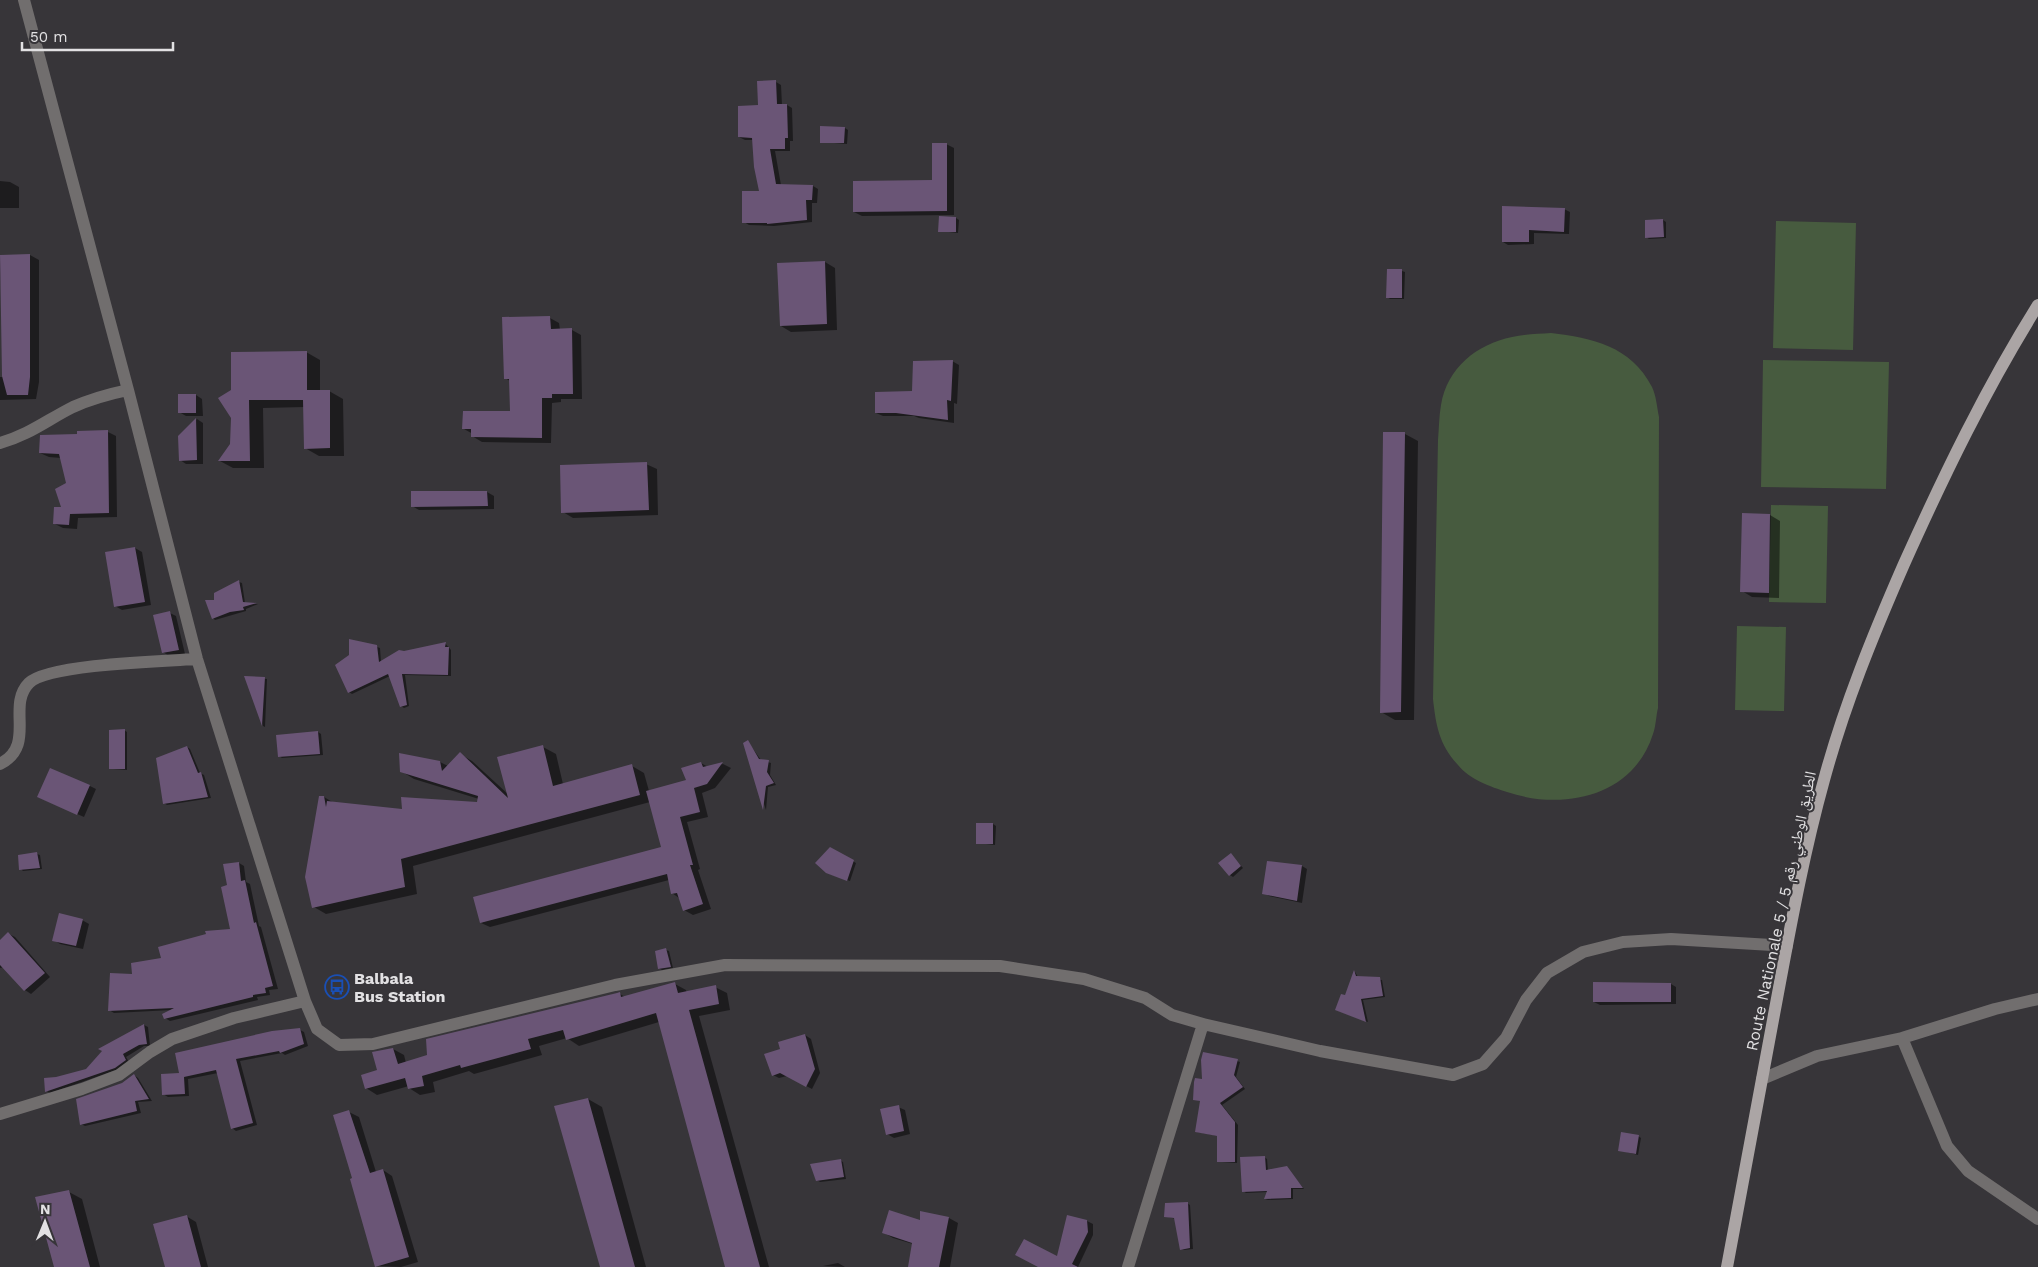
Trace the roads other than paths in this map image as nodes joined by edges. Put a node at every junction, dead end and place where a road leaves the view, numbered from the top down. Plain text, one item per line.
1 (24, 0) edge
2 (2038, 305) edge
3 (128, 390) junction
4 (0, 443) edge
5 (197, 659) junction
6 (0, 764) edge
7 (1787, 946) junction
8 (2038, 999) edge
9 (305, 1001) junction
10 (1203, 1024) junction
11 (1902, 1038) junction
12 (1762, 1079) junction
13 (0, 1114) edge
14 (2038, 1219) edge
15 (1128, 1267) edge
16 (1727, 1267) edge

1 - 3 street
2 - 7 main road, Route Nationale 5 / الطريق الوطني رقم 5
3 - 4 street
3 - 5 street
5 - 6 street
5 - 9 street
7 - 10 street
7 - 12 main road, Route Nationale 5 / الطريق الوطني رقم 5
8 - 11 street
9 - 10 street
9 - 13 street
10 - 15 street
11 - 12 street
11 - 14 street
12 - 16 main road, Route Nationale 5 / الطريق الوطني رقم 5

